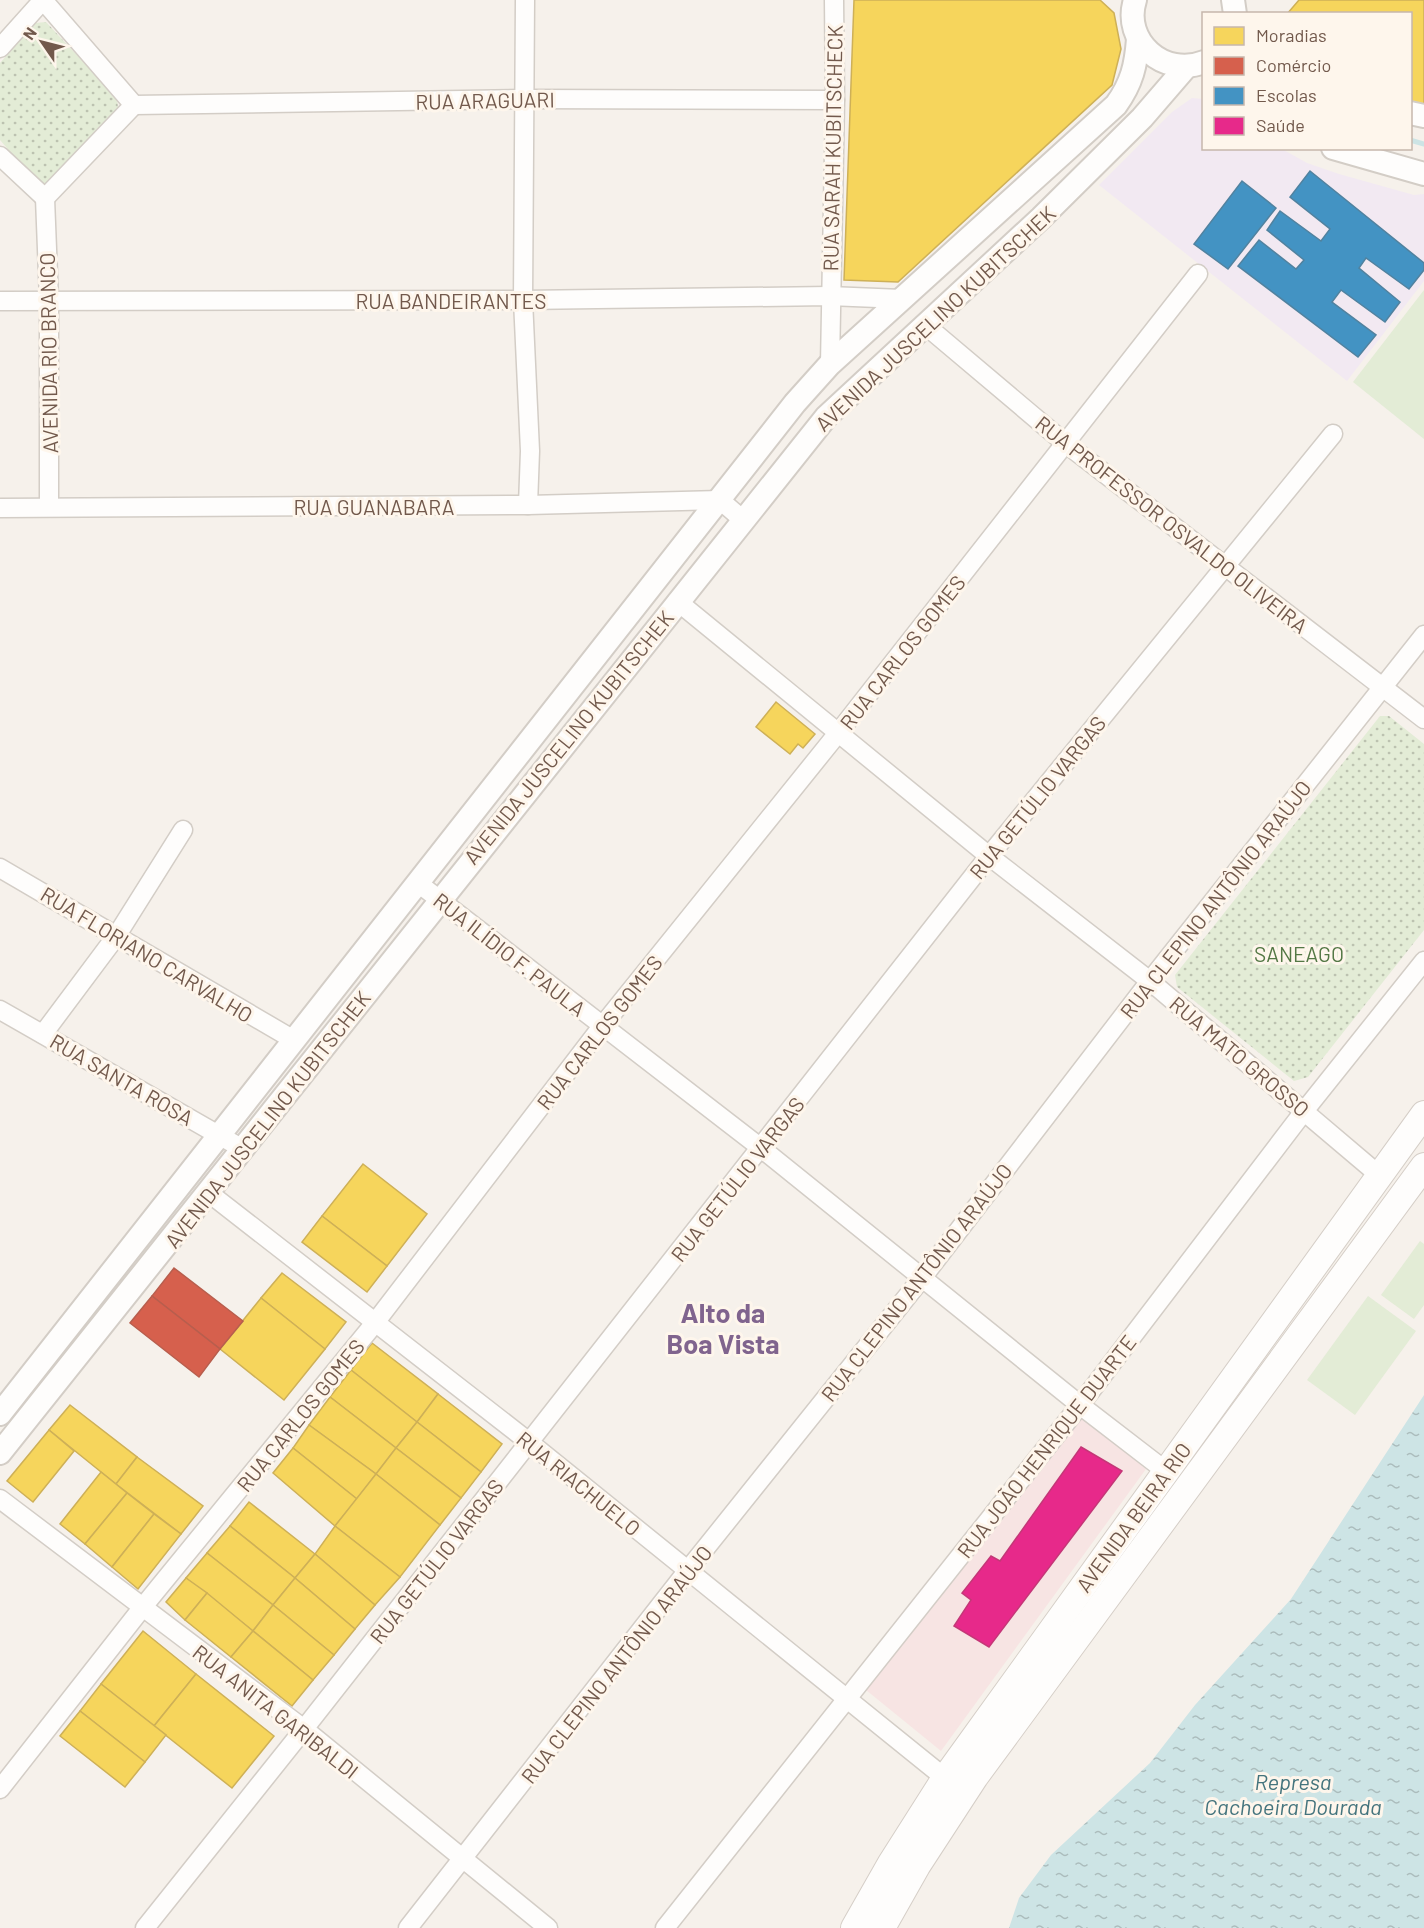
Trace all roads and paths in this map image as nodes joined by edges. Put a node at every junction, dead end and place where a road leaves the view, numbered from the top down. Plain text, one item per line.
1 (43, 0) edge
2 (525, 0) edge
3 (834, 0) edge
4 (1131, 2) edge
5 (1138, 39) junction
6 (0, 48) edge
7 (1198, 65) edge
8 (525, 99) junction
9 (835, 100) junction
10 (134, 105) junction
11 (1340, 150) edge
12 (0, 156) edge
13 (1424, 174) edge
14 (45, 198) junction
15 (1198, 274) dead end
16 (829, 296) junction
17 (902, 299) junction
18 (49, 300) junction
19 (523, 300) junction
20 (0, 301) edge
21 (924, 324) junction
22 (830, 364) junction
23 (1333, 434) dead end
24 (1065, 443) junction
25 (720, 500) junction
26 (528, 505) junction
27 (49, 507) junction
28 (0, 508) edge
29 (742, 519) junction
30 (1224, 567) junction
31 (677, 602) junction
32 (1424, 636) edge
33 (596, 657) junction
34 (618, 675) junction
35 (1384, 686) junction
36 (1424, 719) edge
37 (838, 733) junction
38 (183, 830) dead end
39 (989, 856) junction
40 (0, 868) edge
41 (418, 883) junction
42 (439, 900) junction
43 (117, 935) junction
44 (1424, 961) edge
45 (1150, 981) junction
46 (0, 1010) edge
47 (603, 1025) junction
48 (299, 1033) junction
49 (43, 1034) junction
50 (327, 1043) junction
51 (1305, 1110) junction
52 (1424, 1114) edge
53 (219, 1135) junction
54 (761, 1148) junction
55 (243, 1149) junction
56 (1424, 1166) edge
57 (1379, 1175) junction
58 (209, 1193) junction
59 (922, 1278) junction
60 (374, 1324) junction
61 (1080, 1405) junction
62 (0, 1414) edge
63 (529, 1442) junction
64 (0, 1453) edge
65 (1167, 1472) junction
66 (0, 1499) edge
67 (688, 1570) junction
68 (142, 1608) junction
69 (847, 1697) junction
70 (304, 1730) junction
71 (945, 1778) junction
72 (0, 1789) edge
73 (463, 1859) junction
74 (145, 1928) edge
75 (408, 1928) edge
76 (548, 1928) edge
77 (665, 1928) edge
78 (854, 1928) edge
79 (882, 1928) edge

1 - 6 street
1 - 10 street
2 - 8 street
3 - 9 street, RUA SARAH KUBITSCHECK
4 - 5 street, AVENIDA JUSCELINO KUBITSCHEK
5 - 7 street
5 - 17 street, AVENIDA JUSCELINO KUBITSCHEK
7 - 21 street, AVENIDA JUSCELINO KUBITSCHEK
8 - 9 street, RUA ARAGUARI
8 - 10 street, RUA ARAGUARI
8 - 19 street
9 - 16 street, RUA SARAH KUBITSCHECK
10 - 14 street
11 - 13 street
12 - 14 street
14 - 18 street, AVENIDA RIO BRANCO
15 - 24 street, RUA CARLOS GOMES
16 - 17 street, RUA BANDEIRANTES
16 - 19 street, RUA BANDEIRANTES
16 - 22 street, RUA SARAH KUBITSCHECK
17 - 22 street, AVENIDA JUSCELINO KUBITSCHEK
18 - 19 street, RUA BANDEIRANTES
18 - 20 street, RUA BANDEIRANTES
18 - 27 street, AVENIDA RIO BRANCO
19 - 26 street
21 - 24 street, RUA PROFESSOR OSVALDO OLIVEIRA
21 - 29 street, AVENIDA JUSCELINO KUBITSCHEK
22 - 25 street, AVENIDA JUSCELINO KUBITSCHEK
23 - 30 street, RUA GETÚLIO VARGAS
24 - 30 street, RUA PROFESSOR OSVALDO OLIVEIRA
24 - 37 street, RUA CARLOS GOMES
25 - 26 street, RUA GUANABARA
25 - 29 street
25 - 33 street, AVENIDA JUSCELINO KUBITSCHEK
26 - 27 street, RUA GUANABARA
27 - 28 street, RUA GUANABARA
29 - 31 street, AVENIDA JUSCELINO KUBITSCHEK
30 - 35 street, RUA PROFESSOR OSVALDO OLIVEIRA
30 - 39 street, RUA GETÚLIO VARGAS
31 - 34 street, AVENIDA JUSCELINO KUBITSCHEK
31 - 37 street, RUA MATO GROSSO
32 - 35 street, RUA CLEPINO ANTÔNIO ARAÚJO
33 - 34 street
33 - 41 street, AVENIDA JUSCELINO KUBITSCHEK
34 - 42 street, AVENIDA JUSCELINO KUBITSCHEK
35 - 36 street, RUA PROFESSOR OSVALDO OLIVEIRA
35 - 45 street, RUA CLEPINO ANTÔNIO ARAÚJO
37 - 39 street, RUA MATO GROSSO
37 - 47 street, RUA CARLOS GOMES
38 - 43 street
39 - 45 street, RUA MATO GROSSO
39 - 54 street, RUA GETÚLIO VARGAS
40 - 43 street, RUA FLORIANO CARVALHO
41 - 42 street, RUA ILÍDIO F. PAULA
41 - 48 street, AVENIDA JUSCELINO KUBITSCHEK
42 - 47 street, RUA ILÍDIO F. PAULA
42 - 50 street, AVENIDA JUSCELINO KUBITSCHEK
43 - 48 street, RUA FLORIANO CARVALHO
43 - 49 street
44 - 51 street, RUA JOÃO HENRIQUE DUARTE
45 - 51 street, RUA MATO GROSSO
45 - 59 street, RUA CLEPINO ANTÔNIO ARAÚJO
46 - 49 street, RUA SANTA ROSA
47 - 54 street, RUA ILÍDIO F. PAULA
47 - 60 street, RUA CARLOS GOMES
48 - 50 street
48 - 53 street, AVENIDA JUSCELINO KUBITSCHEK
49 - 53 street, RUA SANTA ROSA
50 - 55 street, AVENIDA JUSCELINO KUBITSCHEK
51 - 57 street, RUA MATO GROSSO
51 - 61 street, RUA JOÃO HENRIQUE DUARTE
52 - 57 main road, AVENIDA BEIRA RIO
53 - 55 street, RUA SANTA ROSA
53 - 62 street, AVENIDA JUSCELINO KUBITSCHEK
54 - 59 street, RUA ILÍDIO F. PAULA
54 - 63 street, RUA GETÚLIO VARGAS
55 - 58 street, AVENIDA JUSCELINO KUBITSCHEK
56 - 79 main road, AVENIDA BEIRA RIO
57 - 65 main road, AVENIDA BEIRA RIO
58 - 60 street, RUA RIACHUELO
58 - 64 street, AVENIDA JUSCELINO KUBITSCHEK
59 - 61 street, RUA ILÍDIO F. PAULA
59 - 67 street, RUA CLEPINO ANTÔNIO ARAÚJO
60 - 63 street, RUA RIACHUELO
60 - 68 street, RUA CARLOS GOMES
61 - 65 street, RUA ILÍDIO F. PAULA
61 - 69 street, RUA JOÃO HENRIQUE DUARTE
63 - 67 street, RUA RIACHUELO
63 - 70 street, RUA GETÚLIO VARGAS
65 - 71 main road, AVENIDA BEIRA RIO
66 - 68 street, RUA ANITA GARIBALDI
67 - 69 street, RUA RIACHUELO
67 - 73 street, RUA CLEPINO ANTÔNIO ARAÚJO
68 - 70 street, RUA ANITA GARIBALDI
68 - 72 street, RUA CARLOS GOMES
69 - 71 street, RUA RIACHUELO
69 - 77 street, RUA JOÃO HENRIQUE DUARTE
70 - 73 street, RUA ANITA GARIBALDI
70 - 74 street, RUA GETÚLIO VARGAS
71 - 78 main road, AVENIDA BEIRA RIO
73 - 75 street, RUA CLEPINO ANTÔNIO ARAÚJO
73 - 76 street, RUA ANITA GARIBALDI

